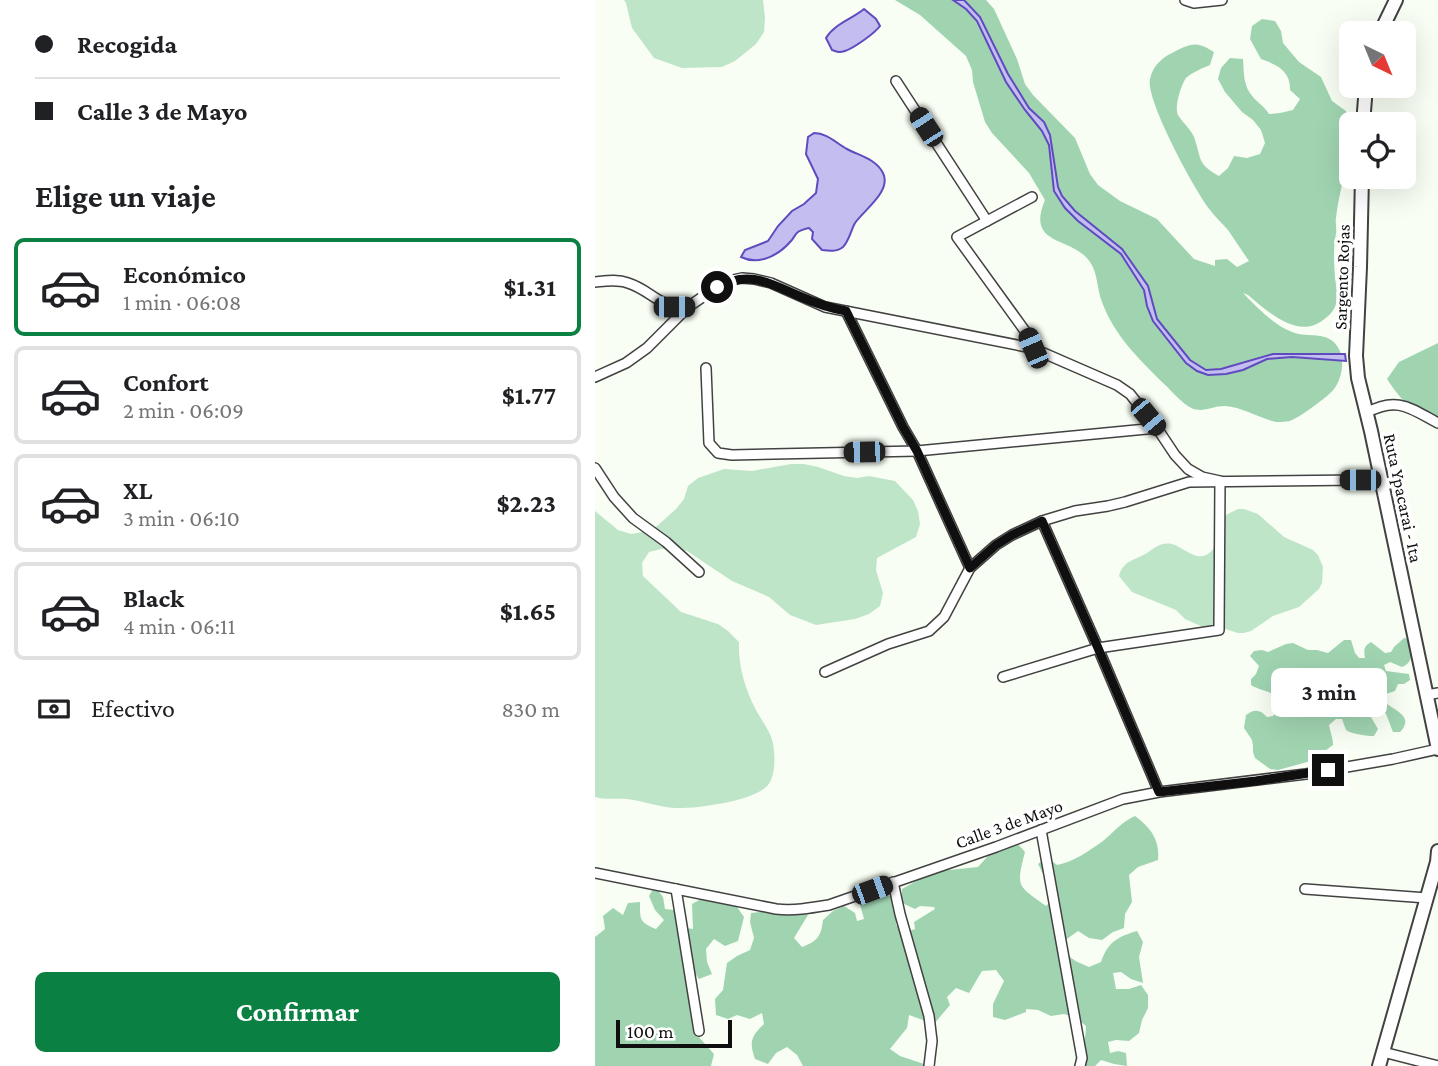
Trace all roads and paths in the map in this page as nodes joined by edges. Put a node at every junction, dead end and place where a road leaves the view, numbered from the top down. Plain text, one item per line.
1 (1185, 0) edge
2 (1222, 0) edge
3 (1395, 0) edge
4 (1385, 21) edge
5 (896, 81) dead end
6 (1362, 189) edge
7 (1032, 197) dead end
8 (987, 220) junction
9 (595, 282) edge
10 (688, 307) junction
11 (846, 311) junction
12 (1033, 348) junction
13 (706, 368) dead end
14 (595, 377) edge
15 (1358, 377) joint
16 (1366, 413) junction
17 (1438, 422) edge
18 (1157, 428) junction
19 (917, 451) junction
20 (595, 468) edge
21 (1381, 478) junction
22 (1220, 481) junction
23 (1042, 521) junction
24 (970, 568) junction
25 (699, 572) dead end
26 (1098, 648) junction
27 (825, 673) dead end
28 (1003, 677) dead end
29 (1433, 694) edge
30 (1438, 749) edge
31 (1159, 792) junction
32 (1041, 830) junction
33 (1438, 859) edge
34 (595, 873) edge
35 (893, 882) junction
36 (676, 889) junction
37 (1305, 889) dead end
38 (1427, 898) junction
39 (699, 1031) dead end
40 (1383, 1052) junction
41 (929, 1066) edge
42 (1080, 1066) edge
43 (1379, 1066) edge
44 (1438, 1066) edge

1 - 2 street
3 - 4 street
5 - 8 street
6 - 15 street, Sargento Rojas
7 - 8 street
8 - 12 street
9 - 10 street
10 - 11 street
10 - 14 street
11 - 12 street
11 - 19 street
12 - 18 street
13 - 19 street
15 - 16 street, Ruta Ypacarai - Ita
16 - 17 street
16 - 21 street, Ruta Ypacarai - Ita
18 - 19 street
18 - 22 street
19 - 24 street
20 - 25 street
21 - 22 street
21 - 29 street, Ruta Ypacarai - Ita
22 - 23 street
22 - 26 street
23 - 24 street
23 - 26 street
24 - 27 street
26 - 28 street
26 - 31 street
29 - 30 street, Ruta Ypacarai - Ita
30 - 31 street, Calle 3 de Mayo
31 - 32 street, Calle 3 de Mayo
32 - 35 street, Calle 3 de Mayo
32 - 42 street
33 - 38 street
34 - 36 street, Calle 3 de Mayo
35 - 36 street, Calle 3 de Mayo
35 - 41 street
36 - 39 street
37 - 38 street
38 - 40 street
40 - 43 street
40 - 44 street

